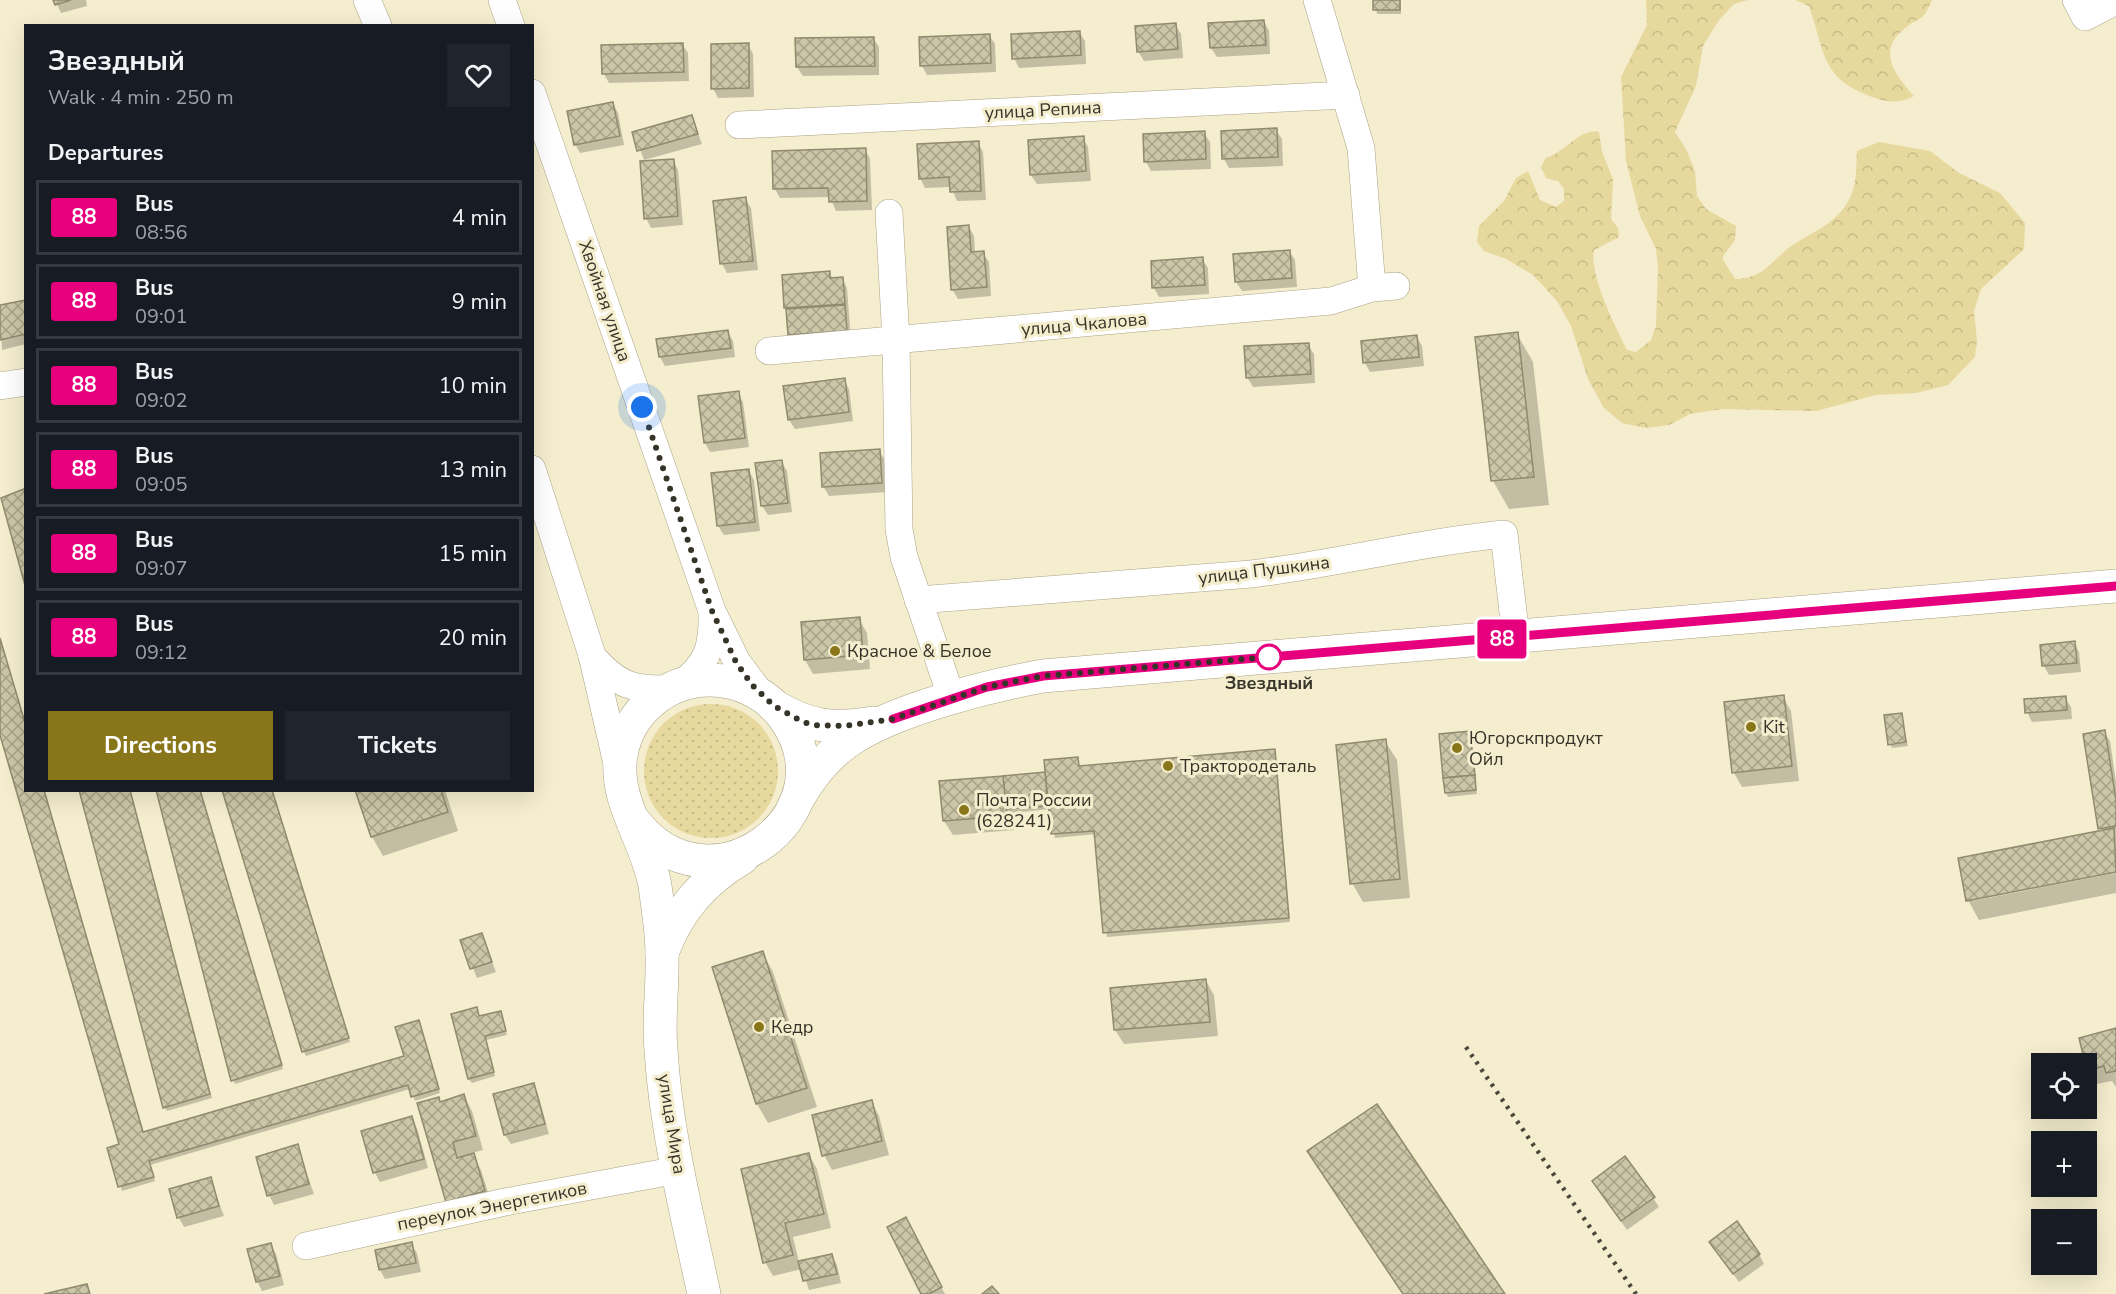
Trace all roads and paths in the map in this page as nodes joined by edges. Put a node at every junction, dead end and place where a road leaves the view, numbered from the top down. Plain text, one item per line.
1 (367, 0) edge
2 (502, 0) edge
3 (1317, 0) edge
4 (2116, 1) edge
5 (2081, 9) edge
6 (377, 24) edge
7 (510, 24) edge
8 (1346, 95) junction
9 (534, 99) edge
10 (739, 125) dead end
11 (889, 213) dead end
12 (896, 340) junction
13 (769, 351) dead end
14 (24, 382) edge
15 (0, 386) edge
16 (534, 475) edge
17 (2116, 586) edge
18 (918, 600) junction
19 (712, 611) junction
20 (1516, 638) junction
21 (591, 655) junction
22 (675, 687) junction
23 (952, 699) junction
24 (771, 704) junction
25 (893, 719) junction
26 (619, 776) junction
27 (794, 806) junction
28 (634, 821) junction
29 (756, 849) junction
30 (663, 953) junction
31 (678, 1170) junction
32 (306, 1246) dead end
33 (704, 1294) edge

1 - 6 street
2 - 7 street
3 - 8 street
4 - 5 street
8 - 10 street, улица Репина
8 - 12 street, улица Чкалова
9 - 19 street, Хвойная улица
11 - 12 street
12 - 13 street, улица Чкалова
12 - 18 street
14 - 15 street
16 - 21 street
17 - 20 main road
18 - 20 street, улица Пушкина
18 - 23 street
19 - 22 street
19 - 24 street, Хвойная улица
20 - 23 main road
21 - 22 street
21 - 26 street
22 - 24 main road
22 - 26 main road
23 - 25 main road
24 - 25 main road
24 - 27 main road
25 - 27 main road
26 - 28 main road
27 - 29 main road
28 - 29 main road
28 - 30 main road
29 - 30 main road
30 - 31 main road, улица Мира
31 - 32 street, переулок Энергетиков
31 - 33 main road, улица Мира

